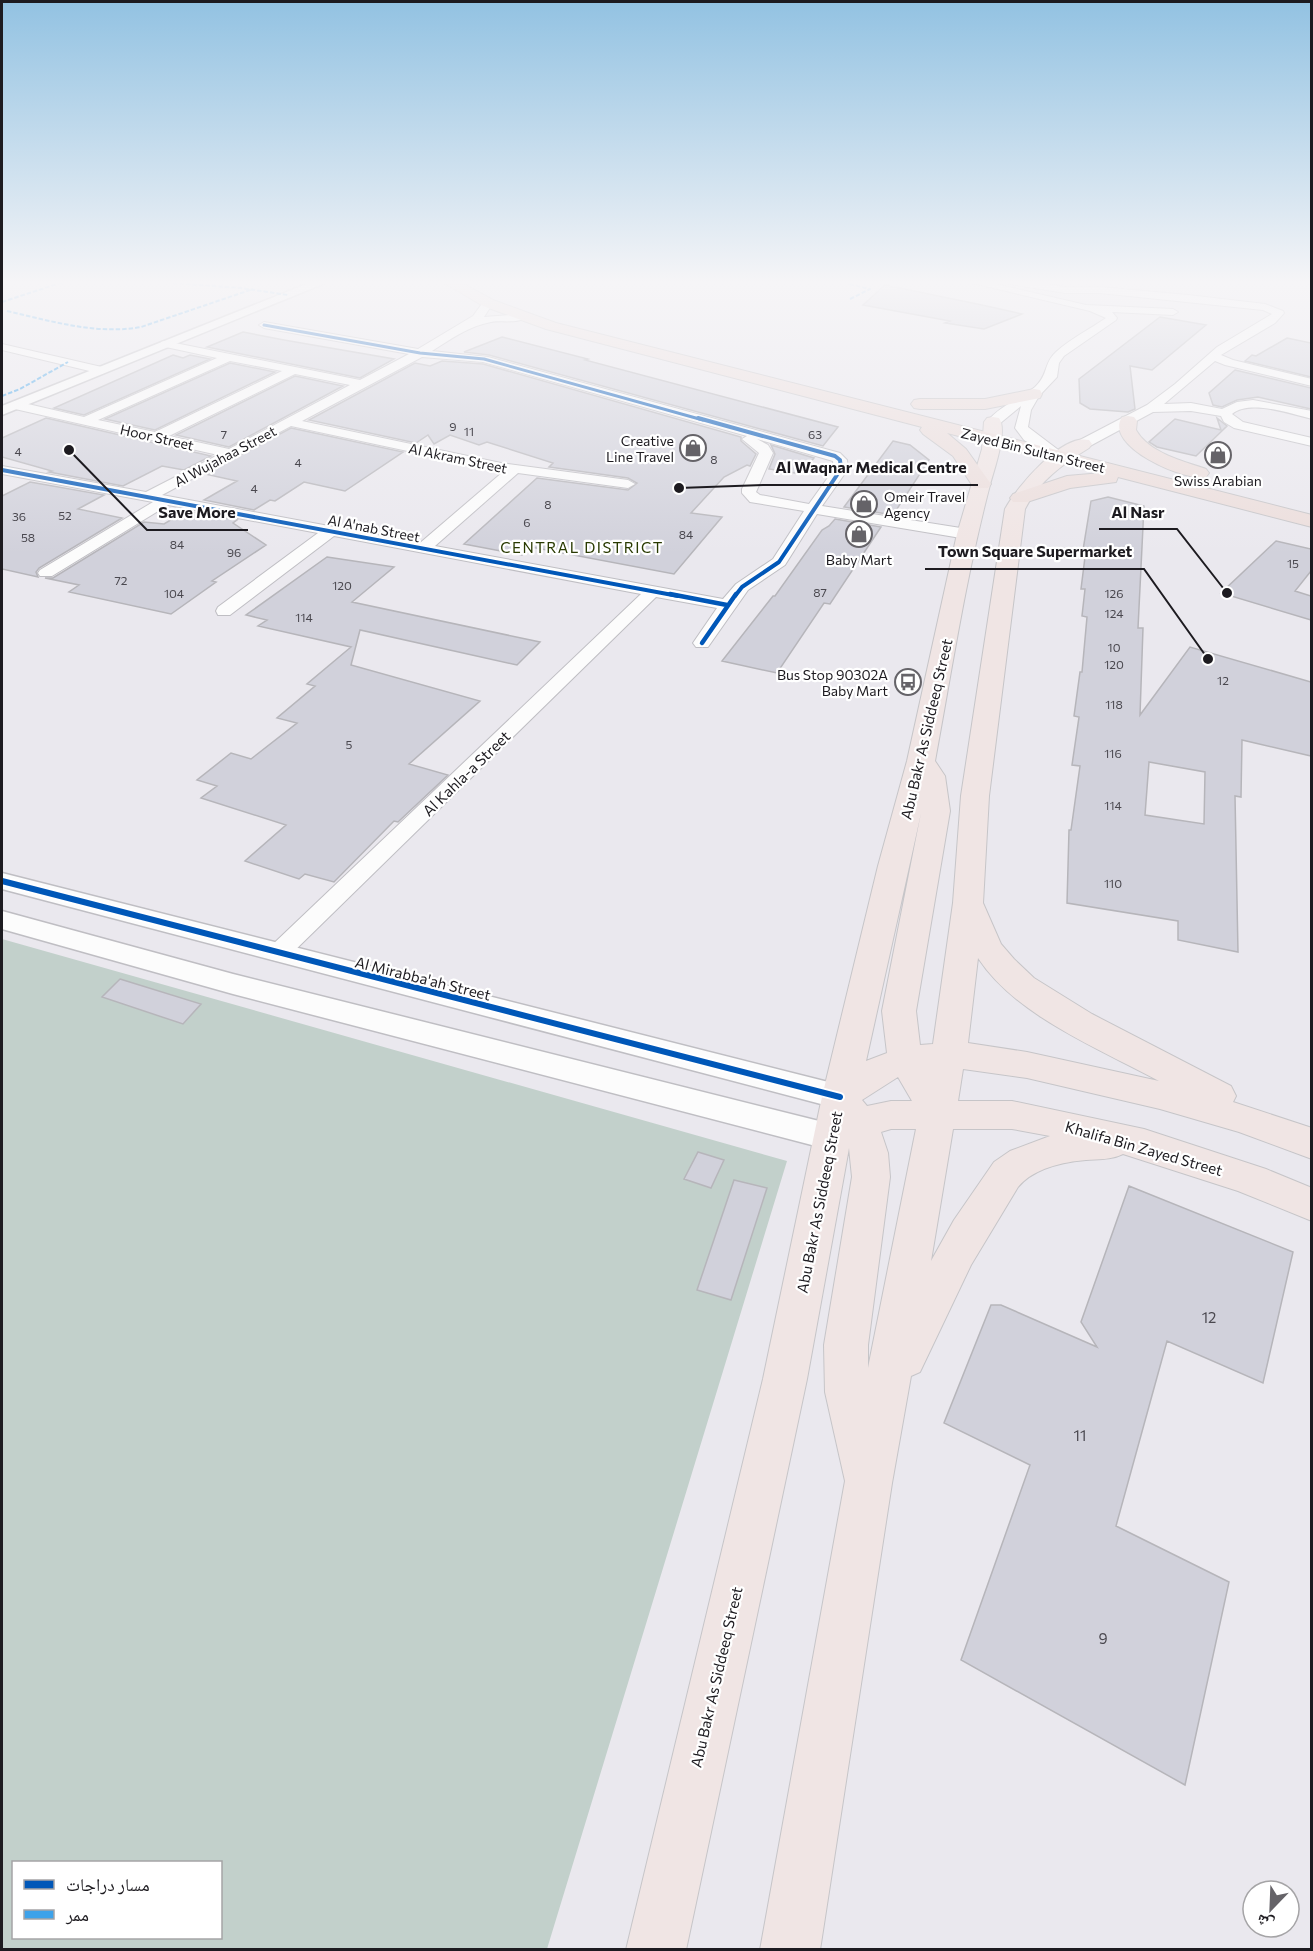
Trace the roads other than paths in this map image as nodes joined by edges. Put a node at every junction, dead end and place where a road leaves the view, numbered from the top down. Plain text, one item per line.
1 (97, 372) edge
2 (195, 372) edge
3 (290, 372) edge
4 (304, 372) edge
5 (384, 372) edge
6 (517, 372) edge
7 (532, 372) edge
8 (731, 372) edge
9 (791, 372) edge
10 (1052, 372) edge
11 (1195, 372) edge
12 (1266, 372) edge
13 (1311, 383) edge
14 (362, 384) junction
15 (788, 387) junction
16 (1179, 387) junction
17 (1034, 394) junction
18 (920, 404) junction
19 (15, 405) junction
20 (1151, 408) junction
21 (1228, 410) junction
22 (2, 411) edge
23 (1311, 415) edge
24 (901, 416) junction
25 (84, 421) junction
26 (1128, 421) junction
27 (290, 422) junction
28 (992, 430) junction
29 (765, 435) junction
30 (156, 437) junction
31 (749, 439) junction
32 (1026, 439) junction
33 (1311, 442) edge
34 (1072, 450) junction
35 (229, 453) junction
36 (515, 470) junction
37 (9, 471) edge
38 (1199, 473) junction
39 (2, 481) edge
40 (1153, 481) junction
41 (628, 484) dead end
42 (981, 484) junction
43 (1282, 494) dead end
44 (146, 498) junction
45 (165, 501) junction
46 (1017, 503) junction
47 (812, 510) junction
48 (1311, 521) edge
49 (330, 532) junction
50 (967, 534) junction
51 (422, 549) junction
52 (46, 573) dead end
53 (651, 592) junction
54 (727, 605) junction
55 (224, 611) dead end
56 (702, 643) dead end
57 (921, 761) junction
58 (2, 880) edge
59 (968, 903) junction
60 (2, 920) edge
61 (278, 953) junction
62 (927, 1058) junction
63 (938, 1113) junction
64 (843, 1118) junction
65 (1277, 1130) junction
66 (1144, 1144) junction
67 (1311, 1144) edge
68 (1311, 1205) edge
69 (884, 1403) junction
70 (868, 1483) junction
71 (656, 1950) edge
72 (790, 1950) edge

1 - 19 street
2 - 25 street
3 - 30 street
4 - 14 street
5 - 14 street, Al Wujahaa Street
6 - 31 street
7 - 29 street
8 - 15 highway, Zayed Bin Sultan Street
9 - 18 highway, Zayed Bin Sultan Street
10 - 17 street
11 - 16 street
12 - 13 street
14 - 27 street, Al Wujahaa Street
15 - 24 highway, Zayed Bin Sultan Street
15 - 28 highway
16 - 20 street
16 - 21 street
17 - 18 highway
17 - 28 street
17 - 32 street
18 - 28 highway, Zayed Bin Sultan Street
19 - 22 street
19 - 25 street, Hoor Street
20 - 21 street
20 - 26 street
21 - 23 street
21 - 33 street
24 - 28 highway, Zayed Bin Sultan Street
24 - 42 highway
25 - 30 street, Hoor Street
26 - 34 street
26 - 38 highway
27 - 35 street, Al Wujahaa Street
27 - 36 street, Al Akram Street
28 - 32 highway, Zayed Bin Sultan Street
28 - 32 highway, Zayed Bin Sultan Street
28 - 42 main road, Abu Bakr As Siddeeq Street
29 - 31 street
29 - 47 street
30 - 35 street, Hoor Street
31 - 47 street
32 - 34 highway, Zayed Bin Sultan Street
32 - 34 highway
32 - 46 highway
34 - 38 highway
34 - 40 highway, Zayed Bin Sultan Street
34 - 46 main road
35 - 44 street, Al Wujahaa Street
36 - 41 street, Al Akram Street
36 - 51 street
37 - 39 street, Al A'nab Street
37 - 44 street, Al A'nab Street
38 - 43 highway
40 - 46 highway
40 - 48 highway, Zayed Bin Sultan Street
42 - 50 main road, Abu Bakr As Siddeeq Street
44 - 45 street, Al A'nab Street
45 - 49 street, Al A'nab Street
45 - 52 street
46 - 59 main road
47 - 50 street
47 - 54 street
49 - 51 street, Al A'nab Street
49 - 55 street, Al A'nab Street
50 - 57 main road, Abu Bakr As Siddeeq Street
51 - 53 street, Al A'nab Street
53 - 54 street, Al A'nab Street
53 - 61 street, Al Kahla-a Street
54 - 56 street
57 - 62 main road
57 - 64 main road, Abu Bakr As Siddeeq Street
58 - 61 street, Al Mirabba'ah Street
59 - 62 main road
59 - 65 main road
60 - 64 street
61 - 64 street, Al Mirabba'ah Street
62 - 63 main road
62 - 64 main road
62 - 65 main road
63 - 64 main road, Khalifa Bin Zayed Street
63 - 66 main road, Khalifa Bin Zayed Street
63 - 69 main road
64 - 70 main road
64 - 71 main road, Abu Bakr As Siddeeq Street
65 - 67 main road
66 - 68 main road, Khalifa Bin Zayed Street
66 - 69 main road
69 - 70 main road
70 - 72 main road

